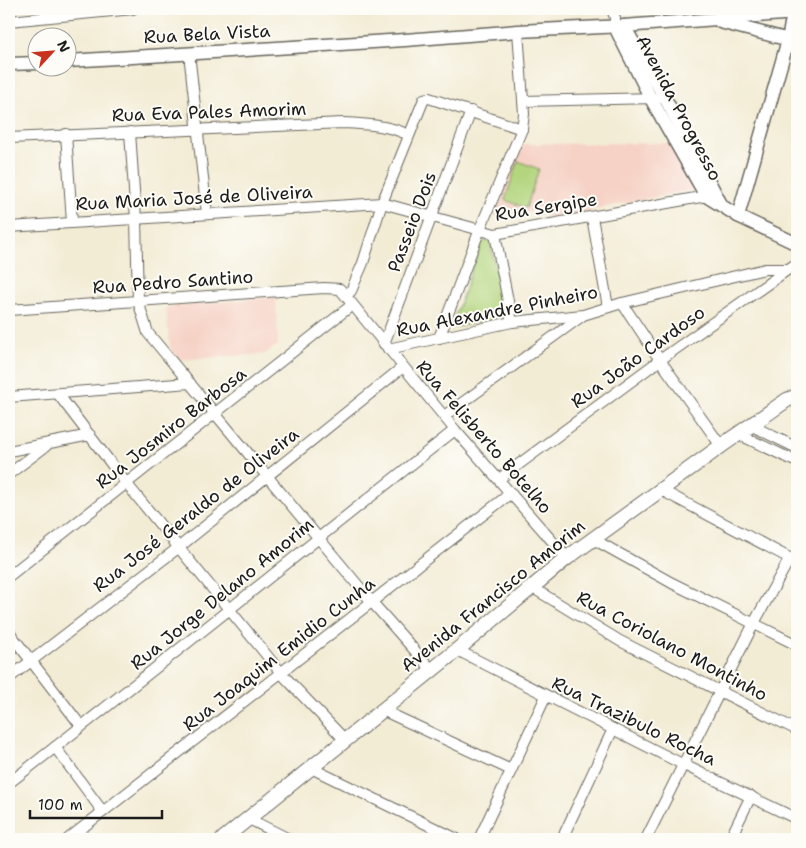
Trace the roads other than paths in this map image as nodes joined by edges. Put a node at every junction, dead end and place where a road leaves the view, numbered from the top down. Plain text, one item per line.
1 (133, 9) edge
2 (795, 13) edge
3 (710, 19) junction
4 (617, 20) edge
5 (9, 21) edge
6 (518, 31) junction
7 (792, 41) edge
8 (189, 53) junction
9 (78, 60) edge
10 (28, 63) edge
11 (9, 64) edge
12 (650, 97) junction
13 (666, 100) junction
14 (523, 101) junction
15 (471, 111) junction
16 (198, 128) junction
17 (522, 129) junction
18 (130, 132) junction
19 (66, 134) junction
20 (409, 135) junction
21 (9, 138) edge
22 (712, 195) junction
23 (382, 203) junction
24 (207, 214) junction
25 (432, 216) junction
26 (738, 216) junction
27 (592, 217) junction
28 (136, 219) junction
29 (72, 222) junction
30 (9, 227) edge
31 (480, 229) junction
32 (494, 234) junction
33 (797, 244) edge
34 (797, 263) edge
35 (787, 269) junction
36 (343, 292) junction
37 (138, 301) junction
38 (622, 303) junction
39 (352, 305) junction
40 (608, 307) junction
41 (9, 310) edge
42 (583, 315) junction
43 (512, 322) junction
44 (439, 338) junction
45 (386, 346) junction
46 (660, 360) junction
47 (403, 367) junction
48 (190, 383) junction
49 (797, 387) edge
50 (58, 394) junction
51 (9, 397) edge
52 (792, 398) edge
53 (215, 415) junction
54 (444, 416) junction
55 (750, 425) junction
56 (455, 430) junction
57 (738, 434) junction
58 (90, 435) junction
59 (49, 444) junction
60 (721, 446) junction
61 (797, 448) edge
62 (9, 451) edge
63 (797, 462) edge
64 (9, 474) edge
65 (266, 476) junction
66 (499, 479) junction
67 (126, 483) junction
68 (661, 490) junction
69 (511, 493) junction
70 (318, 537) junction
71 (593, 539) junction
72 (178, 548) junction
73 (567, 558) junction
74 (794, 560) edge
75 (9, 576) edge
76 (532, 588) junction
77 (371, 601) junction
78 (229, 610) junction
79 (754, 623) junction
80 (9, 632) edge
81 (797, 645) edge
82 (457, 650) junction
83 (30, 661) junction
84 (432, 670) junction
85 (282, 674) junction
86 (9, 678) edge
87 (720, 690) junction
88 (546, 696) junction
89 (382, 710) junction
90 (81, 726) junction
91 (613, 729) junction
92 (797, 730) edge
93 (345, 740) junction
94 (55, 747) junction
95 (684, 765) junction
96 (311, 768) junction
97 (511, 770) junction
98 (9, 783) edge
99 (751, 796) junction
100 (104, 812) junction
101 (249, 819) junction
102 (797, 819) edge
103 (68, 839) edge
104 (223, 839) edge
105 (289, 839) edge
106 (457, 839) edge
107 (479, 839) edge
108 (562, 839) edge
109 (646, 839) edge
110 (730, 839) edge

1 - 5 street
2 - 3 street, Rua Bela Vista
2 - 7 street
3 - 4 street, Rua Bela Vista
3 - 7 street
4 - 6 street, Rua Bela Vista
4 - 12 street, Avenida Progresso
4 - 13 street, Avenida Progresso
6 - 8 street, Rua Bela Vista
6 - 14 street
7 - 26 street
8 - 9 street, Rua Bela Vista
8 - 16 street
10 - 11 street
12 - 13 street
12 - 14 street
12 - 22 street, Avenida Progresso
13 - 22 street, Avenida Progresso
14 - 17 street
15 - 17 street
15 - 20 street
15 - 25 street, Passeio Dois
16 - 18 street, Rua Eva Pales Amorim
16 - 20 street, Rua Eva Pales Amorim
16 - 24 street
17 - 31 street
18 - 19 street, Rua Eva Pales Amorim
18 - 28 street
19 - 21 street, Rua Eva Pales Amorim
19 - 29 street
20 - 23 street
22 - 26 street, Avenida Progresso
22 - 27 street, Rua Sergipe
23 - 24 street, Rua Maria José de Oliveira
23 - 25 street, Rua Sergipe
23 - 36 street
24 - 28 street, Rua Maria José de Oliveira
25 - 31 street, Rua Sergipe
25 - 45 street, Passeio Dois
26 - 33 street, Avenida Progresso
27 - 32 street, Rua Sergipe
27 - 40 street
28 - 29 street, Rua Maria José de Oliveira
28 - 37 street
29 - 30 street, Rua Maria José de Oliveira
31 - 32 street, Rua Sergipe
31 - 44 street
32 - 43 street
34 - 35 street, Rua João Cardoso
35 - 38 street, Rua Alexandre Pinheiro
35 - 46 street, Rua João Cardoso
36 - 37 street, Rua Pedro Santino
36 - 39 street, Rua Felisberto Botelho
37 - 41 street, Rua Pedro Santino
37 - 48 street
38 - 40 street, Rua Alexandre Pinheiro
38 - 46 street
39 - 45 street, Rua Felisberto Botelho
39 - 53 street, Rua Josmiro Barbosa
40 - 42 street, Rua Alexandre Pinheiro
42 - 43 street, Rua Alexandre Pinheiro
42 - 54 street
43 - 44 street, Rua Alexandre Pinheiro
44 - 45 street, Rua Alexandre Pinheiro
45 - 47 street, Rua Felisberto Botelho
46 - 60 street
46 - 66 street, Rua João Cardoso
47 - 54 street, Rua Felisberto Botelho
47 - 65 street, Rua José Geraldo de Oliveira
48 - 50 street
48 - 53 street
49 - 52 main road
50 - 51 street
50 - 58 street
52 - 55 main road, Avenida Francisco Amorim
53 - 65 street
53 - 67 street, Rua Josmiro Barbosa
54 - 56 street, Rua Felisberto Botelho
55 - 57 main road, Avenida Francisco Amorim
55 - 61 street
56 - 66 street, Rua Felisberto Botelho
56 - 70 street, Rua Jorge Delano Amorim
57 - 60 main road, Avenida Francisco Amorim
57 - 63 street
58 - 59 street
58 - 67 street
59 - 62 street
59 - 64 street
60 - 68 main road, Avenida Francisco Amorim
65 - 70 street
65 - 72 street, Rua José Geraldo de Oliveira
66 - 69 street, Rua Felisberto Botelho
67 - 72 street
67 - 75 street, Rua Josmiro Barbosa
68 - 71 main road, Avenida Francisco Amorim
68 - 74 street
69 - 73 street, Rua Felisberto Botelho
69 - 77 street, Rua Joaquim Emidio Cunha
70 - 77 street
70 - 78 street, Rua Jorge Delano Amorim
71 - 73 main road, Avenida Francisco Amorim
71 - 79 street
72 - 78 street
72 - 83 street, Rua José Geraldo de Oliveira
73 - 76 main road, Avenida Francisco Amorim
74 - 79 street
76 - 82 main road, Avenida Francisco Amorim
76 - 87 street, Rua Coriolano Montinho
77 - 84 street
77 - 85 street, Rua Joaquim Emidio Cunha
78 - 85 street
78 - 90 street, Rua Jorge Delano Amorim
79 - 81 street
79 - 87 street
80 - 83 street
82 - 84 main road, Avenida Francisco Amorim
82 - 88 street, Rua Trazibulo Rocha
83 - 86 street, Rua José Geraldo de Oliveira
83 - 90 street
84 - 89 main road, Avenida Francisco Amorim
85 - 93 street
85 - 100 street, Rua Joaquim Emidio Cunha
87 - 92 street, Rua Coriolano Montinho
87 - 95 street
88 - 91 street, Rua Trazibulo Rocha
88 - 97 street
89 - 93 main road, Avenida Francisco Amorim
89 - 97 street
90 - 94 street, Rua Jorge Delano Amorim
91 - 95 street, Rua Trazibulo Rocha
91 - 108 street
93 - 96 main road, Avenida Francisco Amorim
94 - 98 street, Rua Jorge Delano Amorim
94 - 100 street
95 - 99 street, Rua Trazibulo Rocha
95 - 109 street
96 - 101 main road, Avenida Francisco Amorim
96 - 106 street
97 - 107 street
99 - 102 street, Rua Trazibulo Rocha
99 - 110 street
100 - 103 street, Rua Joaquim Emidio Cunha
101 - 104 main road, Avenida Francisco Amorim
101 - 105 street

